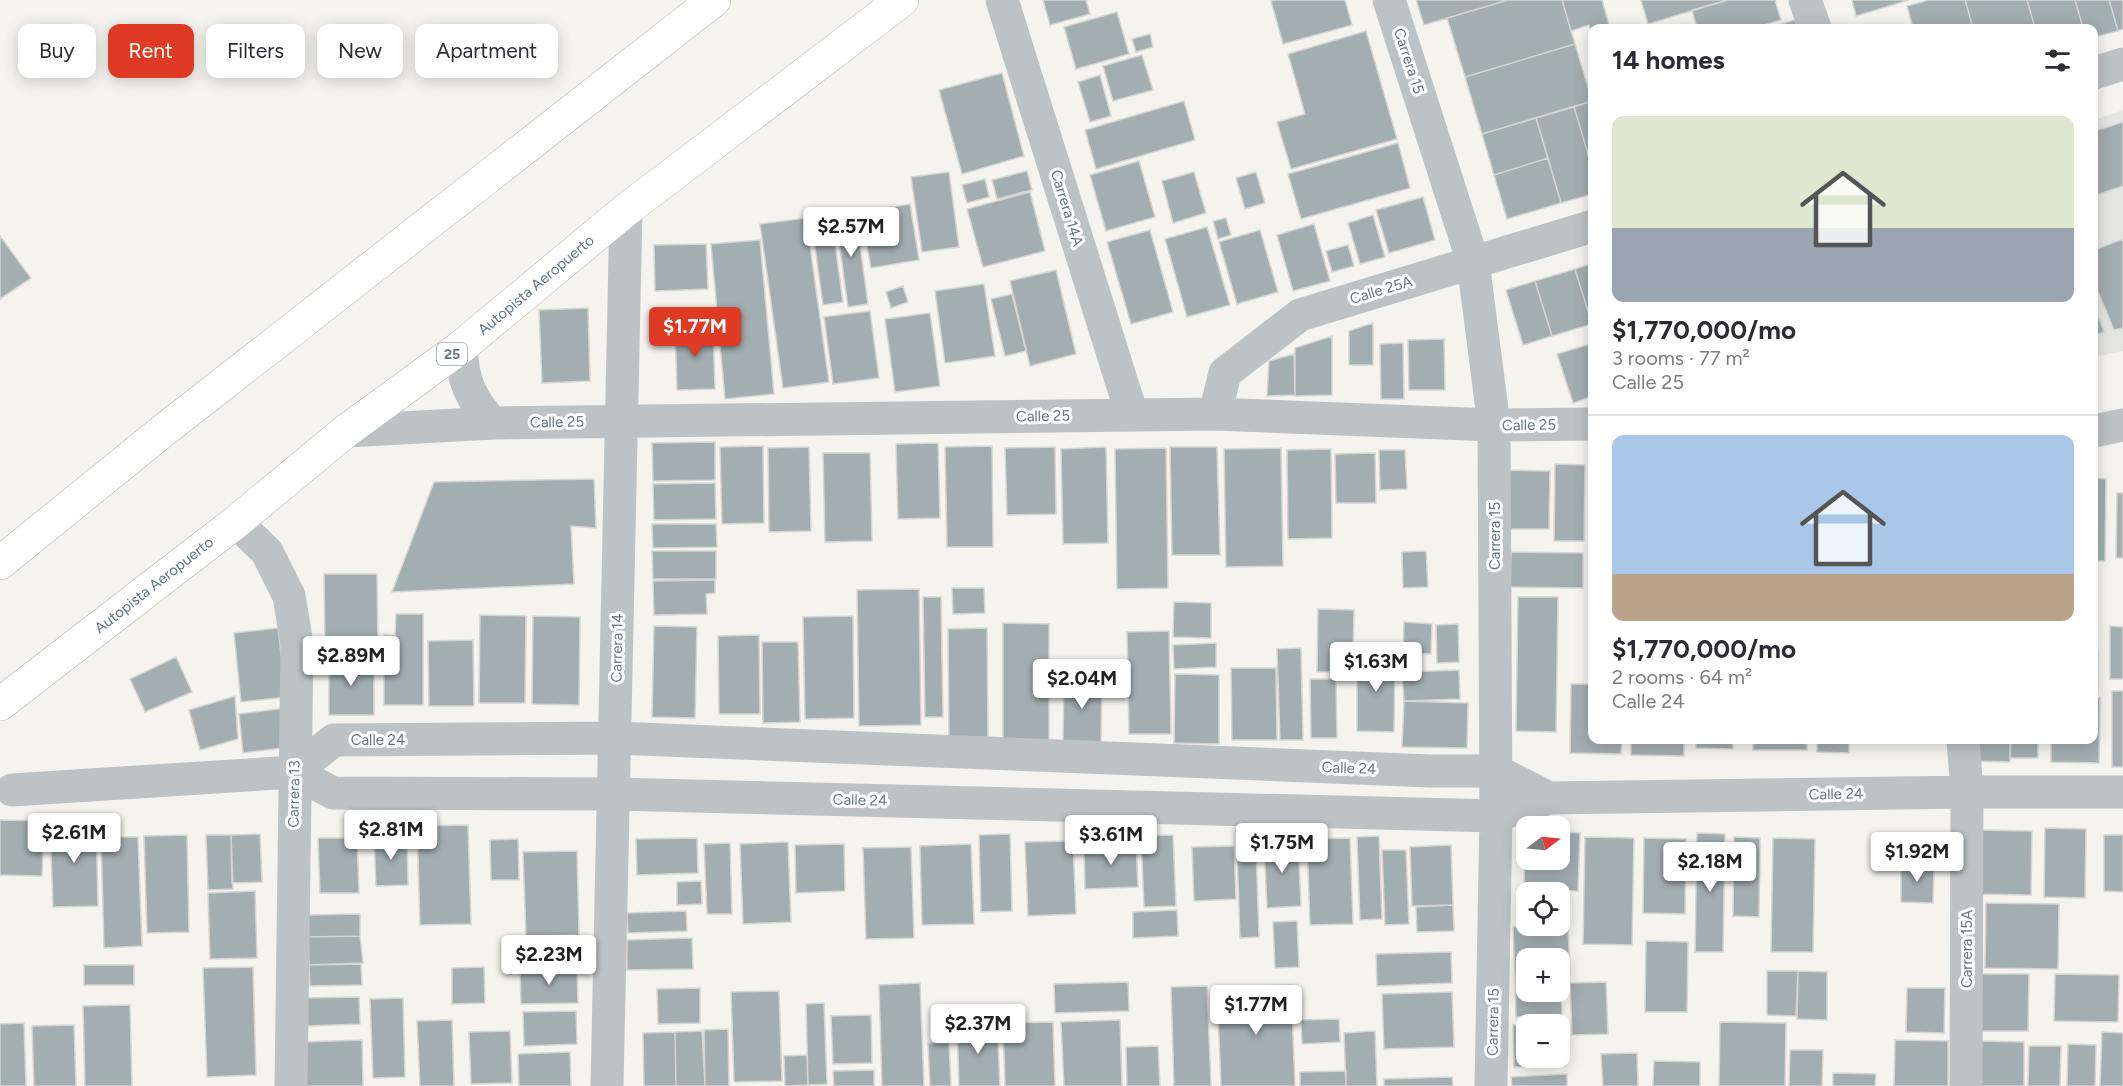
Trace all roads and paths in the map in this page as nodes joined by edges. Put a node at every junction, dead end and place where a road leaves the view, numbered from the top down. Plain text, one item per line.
1 (714, 0) edge
2 (903, 0) edge
3 (1002, 0) edge
4 (1389, 0) edge
5 (1805, 0) edge
6 (1814, 24) edge
7 (2123, 64) edge
8 (2098, 72) edge
9 (626, 210) junction
10 (1588, 228) edge
11 (1473, 262) junction
12 (461, 347) junction
13 (1215, 414) junction
14 (1132, 415) junction
15 (622, 422) junction
16 (493, 423) junction
17 (1588, 424) edge
18 (1494, 425) junction
19 (2123, 425) edge
20 (2098, 430) edge
21 (346, 431) junction
22 (236, 522) junction
23 (0, 563) edge
24 (0, 704) edge
25 (615, 738) junction
26 (1963, 744) edge
27 (1496, 771) junction
28 (294, 772) junction
29 (12, 790) dead end
30 (1967, 792) junction
31 (2123, 792) edge
32 (613, 794) junction
33 (1549, 798) junction
34 (1496, 816) junction
35 (291, 1086) edge
36 (607, 1086) edge
37 (1491, 1086) edge
38 (1966, 1086) edge

1 - 23 highway
2 - 9 highway, Autopista Aeropuerto / 25
3 - 14 street, Carrera 14A
4 - 11 street, Carrera 15
5 - 6 street
7 - 8 street
9 - 12 highway, Autopista Aeropuerto / 25
9 - 15 street, Carrera 14
10 - 11 street, Calle 25A
11 - 13 street, Calle 25A
11 - 18 street, Carrera 15
12 - 16 street
12 - 21 highway, Autopista Aeropuerto / 25
13 - 14 street, Calle 25
13 - 18 street, Calle 25
14 - 15 street, Calle 25
15 - 16 street, Calle 25
15 - 25 street, Carrera 14
16 - 21 street, Calle 25
17 - 18 street, Calle 25
18 - 27 street, Carrera 15
19 - 20 street
21 - 22 highway, Autopista Aeropuerto / 25
22 - 24 highway, Autopista Aeropuerto / 25
22 - 28 street, Carrera 13
25 - 27 street, Calle 24
25 - 28 street, Calle 24
25 - 32 street, Carrera 14
26 - 30 street, Carrera 15A
27 - 33 street, Calle 24
27 - 34 street, Carrera 15
28 - 29 street
28 - 32 street, Calle 24
28 - 35 street, Carrera 13
30 - 31 street, Calle 24
30 - 33 street, Calle 24
30 - 38 street, Carrera 15A
32 - 34 street, Calle 24
32 - 36 street, Carrera 14
33 - 34 street, Calle 24
34 - 37 street, Carrera 15

